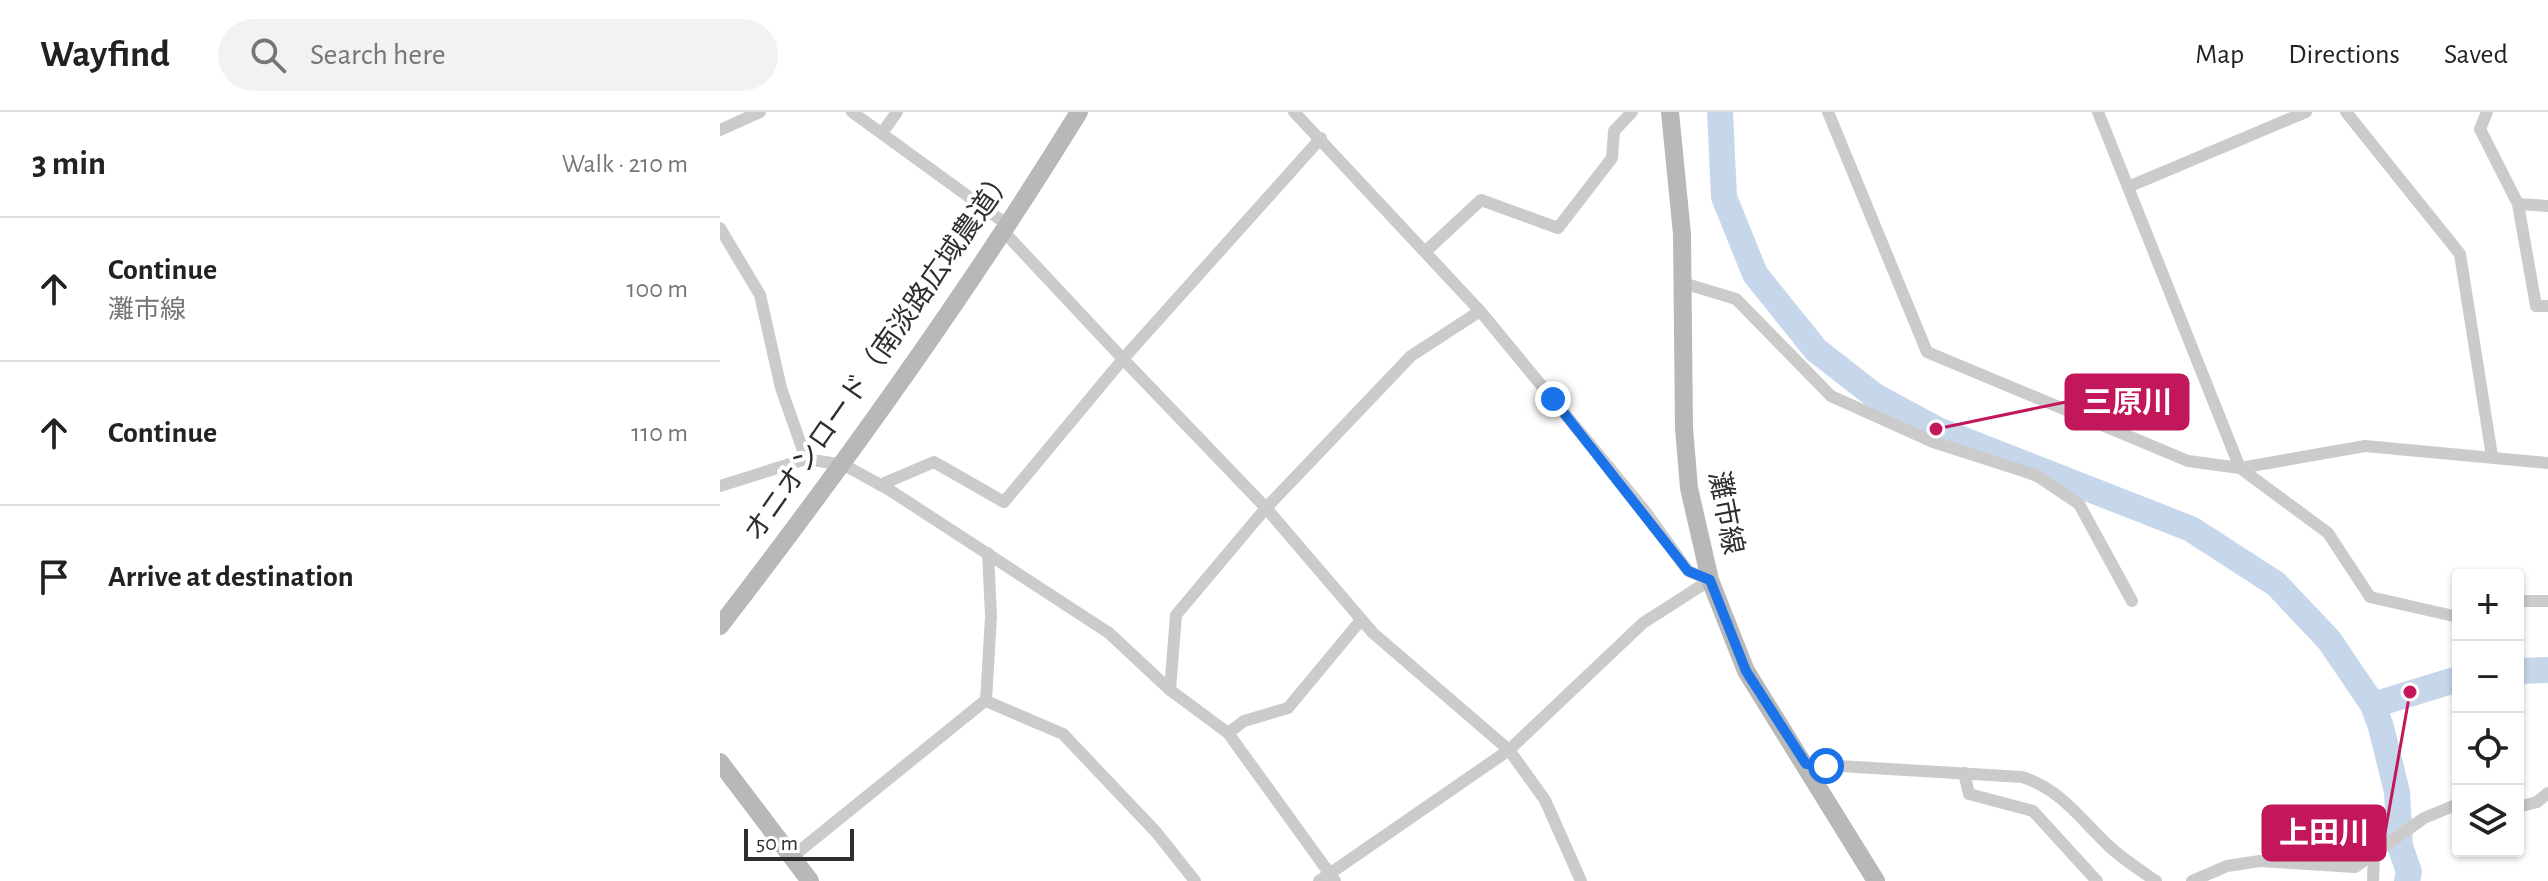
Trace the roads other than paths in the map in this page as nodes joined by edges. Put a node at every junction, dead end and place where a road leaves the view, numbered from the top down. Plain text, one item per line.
1 (760, 112) edge
2 (852, 112) edge
3 (897, 112) edge
4 (1079, 112) edge
5 (1294, 112) edge
6 (1632, 112) edge
7 (1670, 112) edge
8 (1828, 112) edge
9 (2098, 112) edge
10 (2306, 112) edge
11 (2346, 112) edge
12 (2487, 112) edge
13 (720, 130) edge
14 (882, 133) junction
15 (1321, 138) junction
16 (2128, 187) junction
17 (2518, 204) junction
18 (2548, 206) edge
19 (720, 228) edge
20 (1007, 230) junction
21 (1426, 251) junction
22 (1683, 283) junction
23 (2548, 306) edge
24 (1480, 311) junction
25 (1123, 359) junction
26 (2492, 456) junction
27 (806, 459) junction
28 (2548, 463) edge
29 (844, 465) junction
30 (2240, 468) junction
31 (880, 485) junction
32 (720, 486) edge
33 (1266, 508) junction
34 (988, 553) junction
35 (1710, 580) junction
36 (2132, 601) dead end
37 (2524, 601) edge
38 (2548, 601) edge
39 (2452, 616) edge
40 (1361, 620) junction
41 (720, 626) edge
42 (1170, 690) junction
43 (986, 700) junction
44 (1228, 733) junction
45 (1509, 750) junction
46 (720, 762) edge
47 (1806, 764) junction
48 (1964, 773) junction
49 (2548, 793) edge
50 (2524, 805) edge
51 (2452, 806) edge
52 (2374, 855) junction
53 (792, 857) junction
54 (1328, 878) edge
55 (2210, 878) edge
56 (810, 881) edge
57 (1195, 881) edge
58 (1581, 881) edge
59 (1876, 881) edge
60 (2097, 881) edge
61 (2156, 881) edge
62 (2192, 881) edge
63 (2373, 881) edge

1 - 13 street
2 - 14 street
3 - 14 street
4 - 20 main road, オニオンロード（南淡路広域農道）
5 - 15 street
6 - 21 street
7 - 22 main road, 灘市線
8 - 30 street
9 - 16 street
10 - 16 street
11 - 26 street
12 - 17 street
14 - 20 street
15 - 21 street
15 - 25 street
16 - 30 street
17 - 18 street
17 - 23 street
19 - 27 street
20 - 25 street
20 - 29 main road, オニオンロード（南淡路広域農道）
21 - 24 street
22 - 35 main road, 灘市線
22 - 36 street
24 - 33 street
24 - 35 street
25 - 31 street
25 - 33 street
26 - 28 street
26 - 30 street
27 - 29 street
27 - 32 street
29 - 31 street
29 - 41 main road, オニオンロード（南淡路広域農道）
30 - 39 street
31 - 34 street
33 - 40 street
33 - 42 street
34 - 42 street
34 - 43 street
35 - 45 street
35 - 47 main road, 灘市線
37 - 38 street
40 - 44 street
40 - 45 street
42 - 44 street
43 - 53 street
43 - 57 street
44 - 54 street
45 - 54 street
45 - 58 street
46 - 53 main road
47 - 48 street
47 - 59 main road, 灘市線
48 - 60 street
48 - 61 street
49 - 50 street
51 - 52 street
52 - 55 street
52 - 63 street
53 - 56 main road
55 - 62 street

